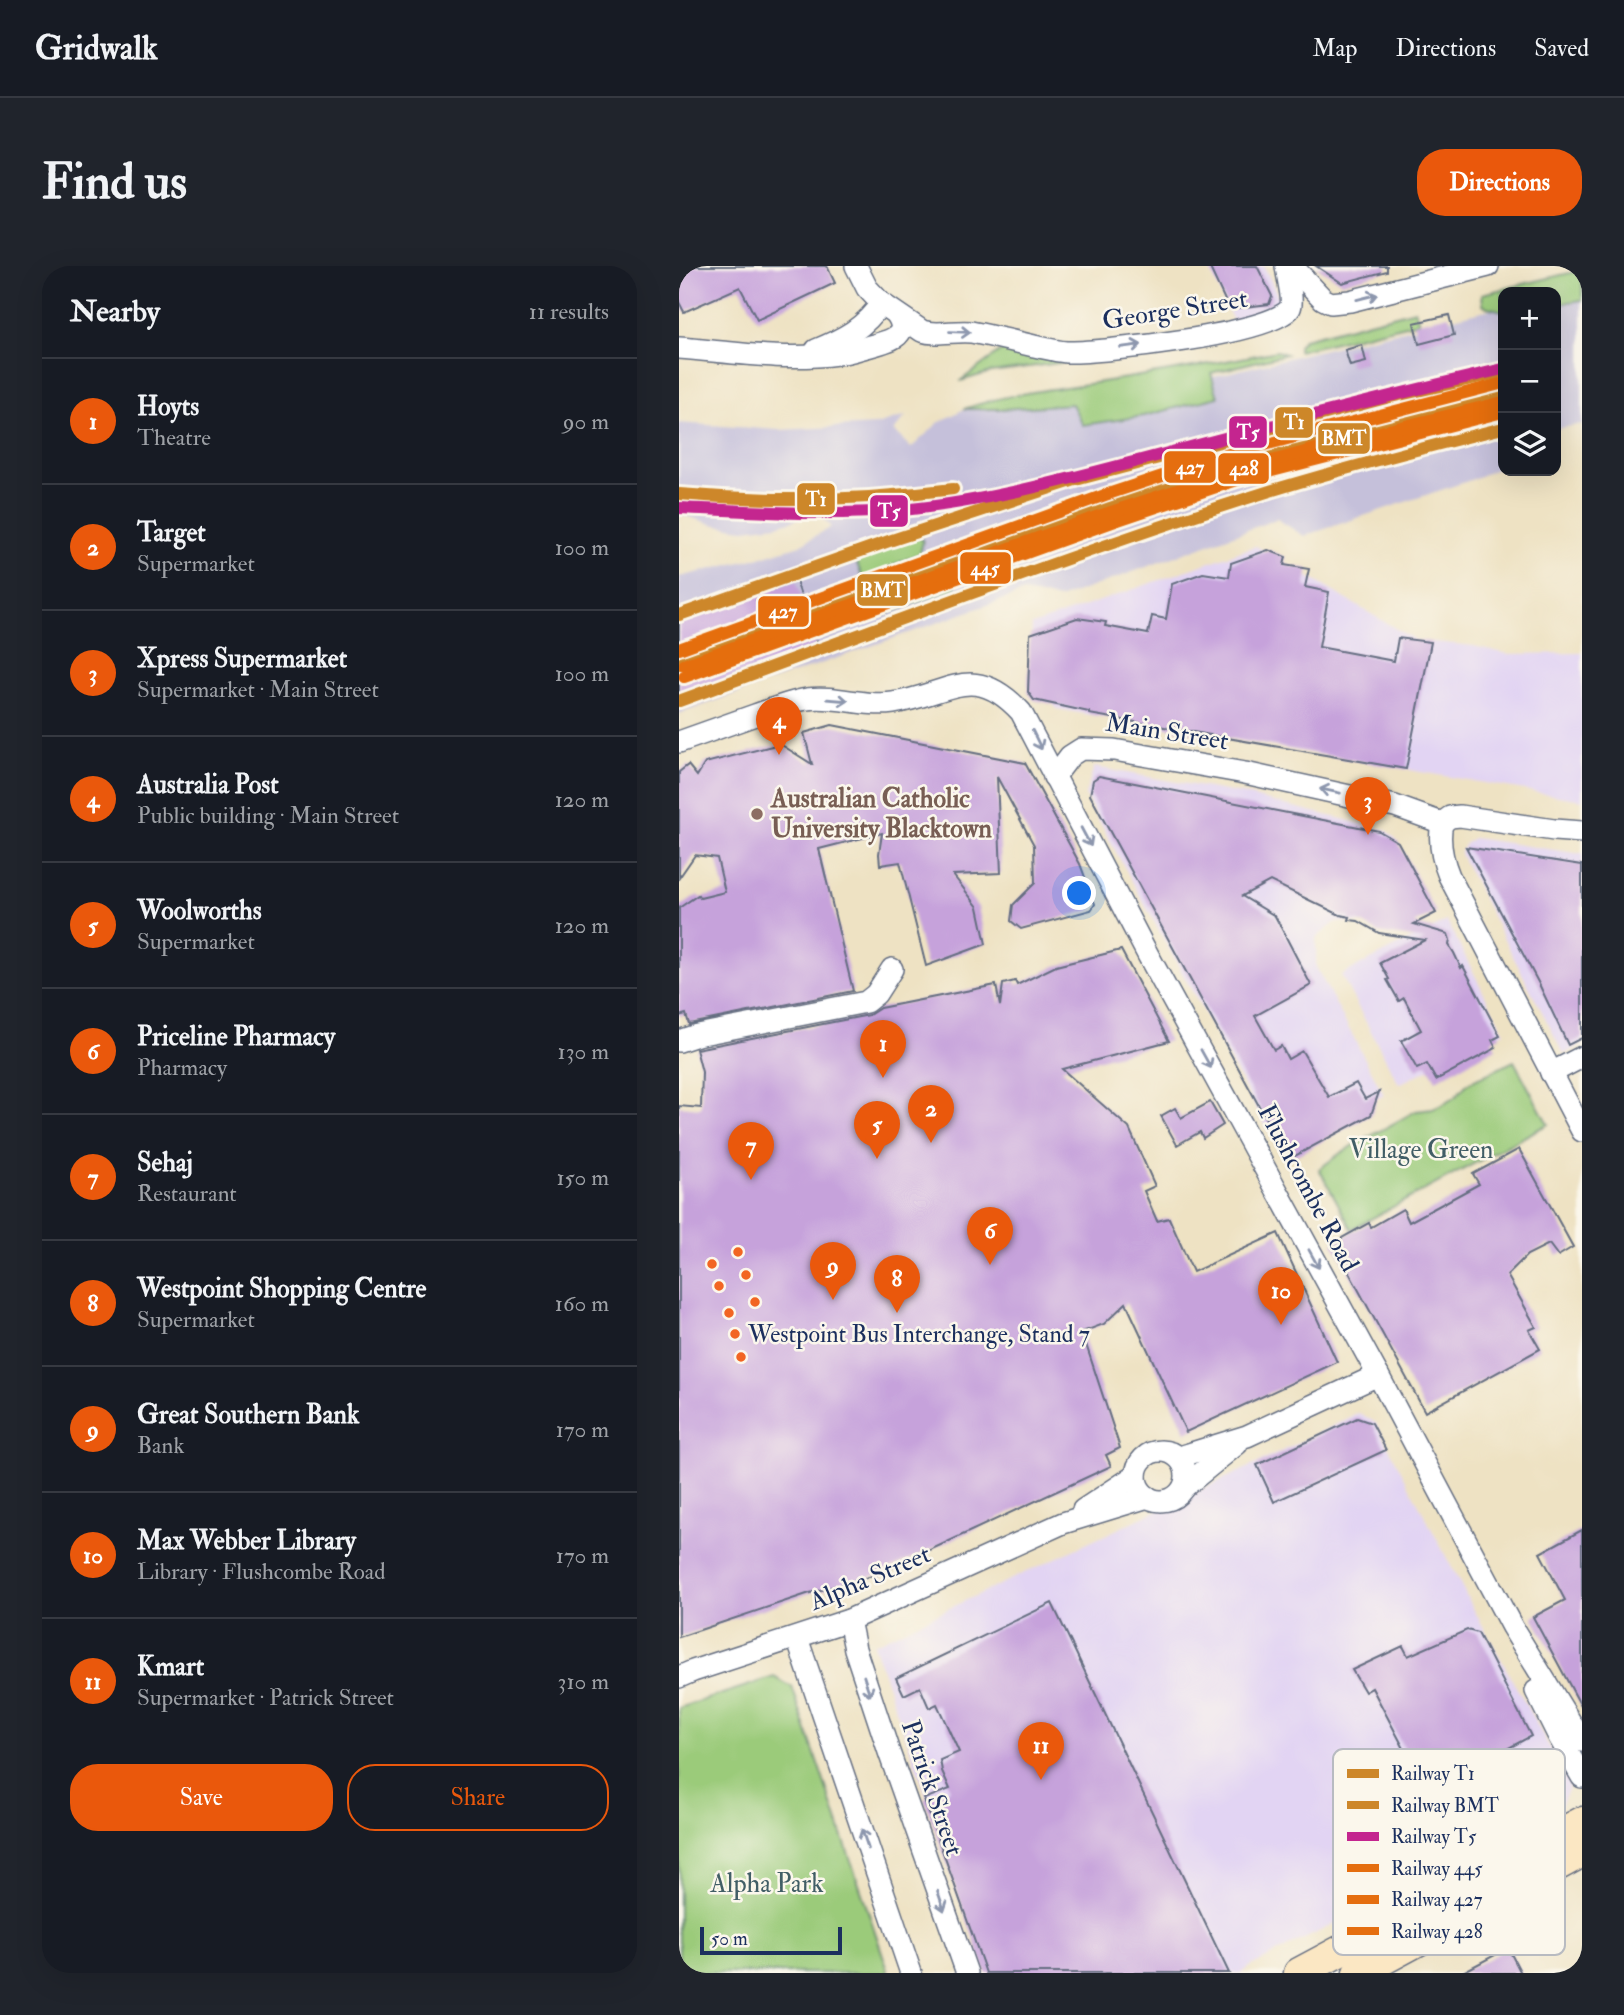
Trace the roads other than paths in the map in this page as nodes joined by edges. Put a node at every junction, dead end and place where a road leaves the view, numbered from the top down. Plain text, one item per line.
1 (856, 266) edge
2 (1286, 266) edge
3 (1292, 266) edge
4 (1488, 266) edge
5 (889, 309) junction
6 (679, 348) edge
7 (798, 357) junction
8 (679, 742) edge
9 (1054, 777) junction
10 (1442, 823) junction
11 (1582, 832) edge
12 (893, 969) dead end
13 (679, 1041) edge
14 (1582, 1057) edge
15 (1551, 1073) junction
16 (1582, 1131) edge
17 (1378, 1375) junction
18 (1247, 1436) junction
19 (1179, 1457) junction
20 (1136, 1475) junction
21 (1184, 1487) junction
22 (1148, 1497) junction
23 (1063, 1523) junction
24 (849, 1620) junction
25 (1512, 1627) junction
26 (797, 1639) junction
27 (684, 1673) edge
28 (1582, 1741) edge
29 (1582, 1777) edge
30 (1582, 1822) edge
31 (1565, 1831) edge
32 (1582, 1852) edge
33 (1565, 1861) edge
34 (1333, 1955) edge
35 (1390, 1955) edge
36 (911, 1973) edge
37 (967, 1973) edge
38 (1299, 1973) edge
39 (1357, 1973) edge

1 - 5 street
5 -> 2 street, George Street
3 -> 4 street
5 - 7 street
5 - 7 street
6 - 7 street
8 -> 9 street
10 -> 9 street, Main Street
9 -> 17 street, Flushcombe Road
10 - 11 street, Main Street
10 - 15 street
12 - 13 street
14 - 15 street
15 - 16 street
17 - 18 street
17 - 25 street, Flushcombe Road
18 - 19 street
18 - 21 street
19 - 20 street
19 - 21 street
20 - 22 street
20 - 23 street, Alpha Street
21 - 22 street
22 - 23 street, Alpha Street
23 - 24 street, Alpha Street
24 - 26 street, Alpha Street
24 -> 37 street, Patrick Street
25 - 28 street, Flushcombe Road
25 - 29 street, Flushcombe Road
26 - 27 street, Alpha Street
36 -> 26 street
30 - 31 main road
32 - 33 main road
34 - 38 main road
35 - 39 main road

